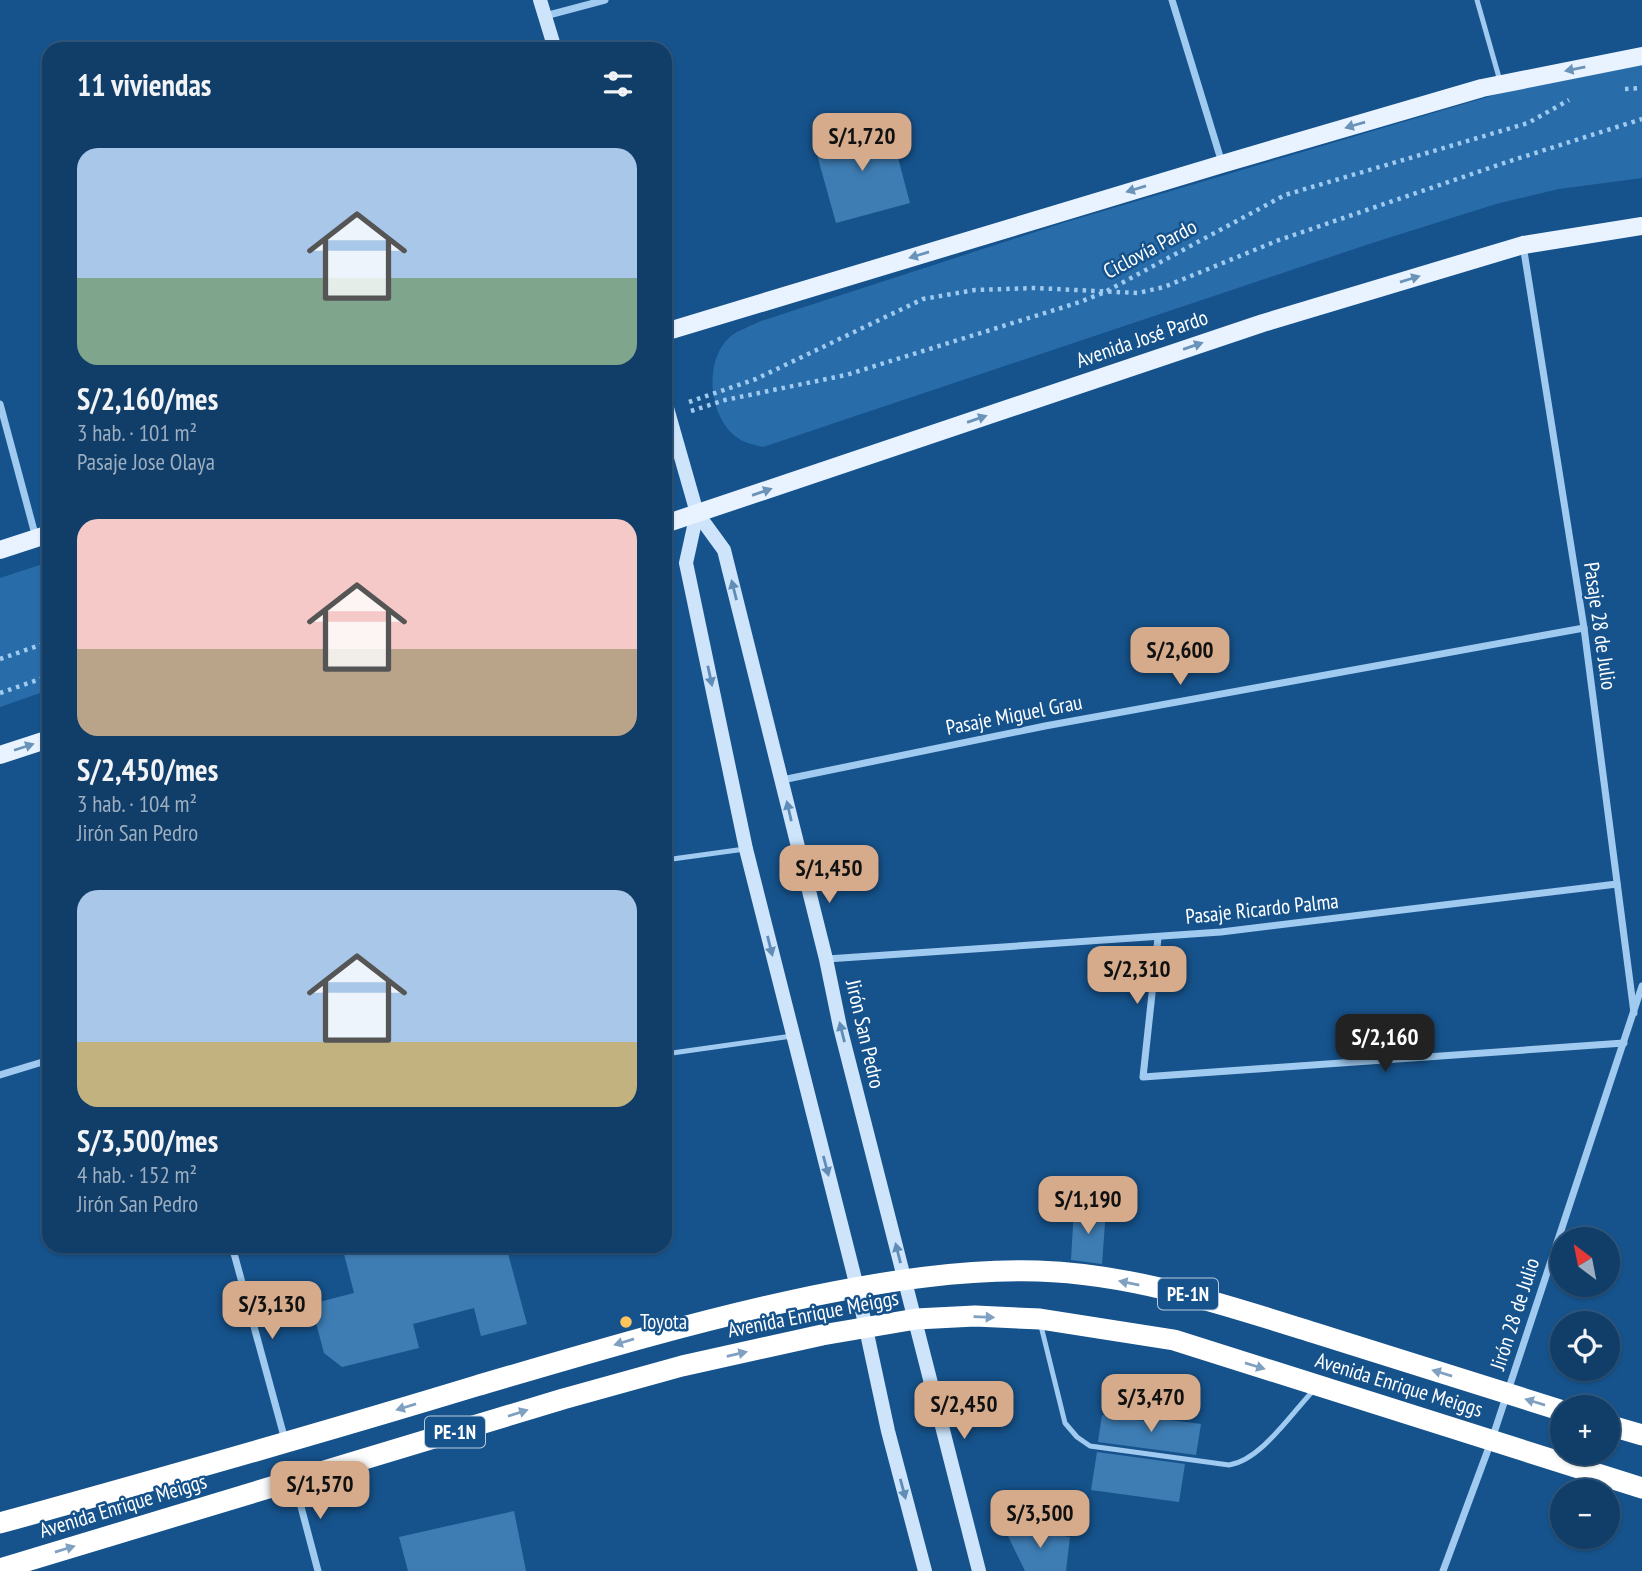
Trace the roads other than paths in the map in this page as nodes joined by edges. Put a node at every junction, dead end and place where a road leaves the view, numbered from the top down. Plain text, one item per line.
1 (540, 0) edge
2 (605, 0) edge
3 (1172, 0) edge
4 (1477, 0) edge
5 (545, 16) junction
6 (553, 42) edge
7 (1642, 56) edge
8 (1502, 84) junction
9 (1222, 164) junction
10 (1642, 226) edge
11 (1522, 245) junction
12 (672, 330) edge
13 (0, 404) edge
14 (672, 424) edge
15 (697, 513) junction
16 (672, 522) edge
17 (42, 533) edge
18 (42, 536) edge
19 (0, 551) edge
20 (1584, 628) junction
21 (42, 741) edge
22 (0, 755) edge
23 (782, 780) junction
24 (746, 849) junction
25 (672, 859) edge
26 (1617, 884) junction
27 (1158, 938) junction
28 (826, 959) junction
29 (1642, 986) edge
30 (1634, 1013) junction
31 (792, 1036) junction
32 (1624, 1043) junction
33 (672, 1053) edge
34 (42, 1062) edge
35 (0, 1074) edge
36 (234, 1253) edge
37 (905, 1278) junction
38 (857, 1287) junction
39 (916, 1319) junction
40 (1040, 1319) junction
41 (866, 1327) junction
42 (1318, 1385) junction
43 (1507, 1394) junction
44 (1550, 1407) edge
45 (1620, 1429) edge
46 (1642, 1436) edge
47 (1492, 1439) junction
48 (286, 1444) junction
49 (294, 1479) junction
50 (1642, 1488) edge
51 (0, 1523) edge
52 (0, 1569) edge
53 (318, 1571) edge
54 (925, 1571) edge
55 (979, 1571) edge
56 (1443, 1571) edge

1 - 5 main road
2 - 5 street
3 - 9 street
4 - 8 lane
5 - 6 main road
7 -> 8 main road
8 -> 9 main road
9 -> 12 main road
10 - 11 main road, Avenida José Pardo
15 -> 11 main road, Avenida José Pardo
11 - 20 street, Pasaje 28 de Julio
13 - 17 street
14 - 15 main road, Jirón San Pedro
15 - 16 main road, Avenida José Pardo
23 -> 15 main road, Jirón San Pedro
15 -> 24 main road, Jirón San Pedro
18 - 19 main road
20 - 23 street, Pasaje Miguel Grau
20 - 26 street, Pasaje 28 de Julio
22 -> 21 main road
28 -> 23 main road, Jirón San Pedro
24 - 25 lane
24 -> 31 main road, Jirón San Pedro
26 - 27 street, Pasaje Ricardo Palma
26 - 30 street, Pasaje 28 de Julio
27 - 28 street, Pasaje Ricardo Palma
27 - 32 street
37 -> 28 main road, Jirón San Pedro
29 - 30 street, Jirón 28 de Julio
30 - 32 street, Jirón 28 de Julio
31 - 33 lane
31 -> 38 main road, Jirón San Pedro
32 - 43 street, Jirón 28 de Julio
34 - 35 street
36 - 48 street
37 - 38 highway, Avenida Enrique Meiggs / PE-1N
37 - 39 main road, Jirón San Pedro
43 -> 37 highway, Avenida Enrique Meiggs / PE-1N
38 - 41 main road, Jirón San Pedro
38 -> 48 highway, Avenida Enrique Meiggs / PE-1N
39 -> 40 highway, Avenida Enrique Meiggs / PE-1N
39 - 41 highway, Avenida Enrique Meiggs / PE-1N
39 - 55 main road, Jirón San Pedro
40 -> 42 highway, Avenida Enrique Meiggs / PE-1N
40 - 42 lane
49 -> 41 highway, Avenida Enrique Meiggs / PE-1N
41 -> 54 main road, Jirón San Pedro
42 - 47 highway, Avenida Enrique Meiggs / PE-1N
44 -> 43 highway, Avenida Enrique Meiggs / PE-1N
43 - 47 street, Jirón 28 de Julio
45 - 46 highway
47 - 50 highway, Avenida Enrique Meiggs / PE-1N
47 - 56 street, Jirón 28 de Julio
48 - 51 highway, Avenida Enrique Meiggs / PE-1N
52 -> 49 highway, Avenida Enrique Meiggs / PE-1N
49 - 53 street

